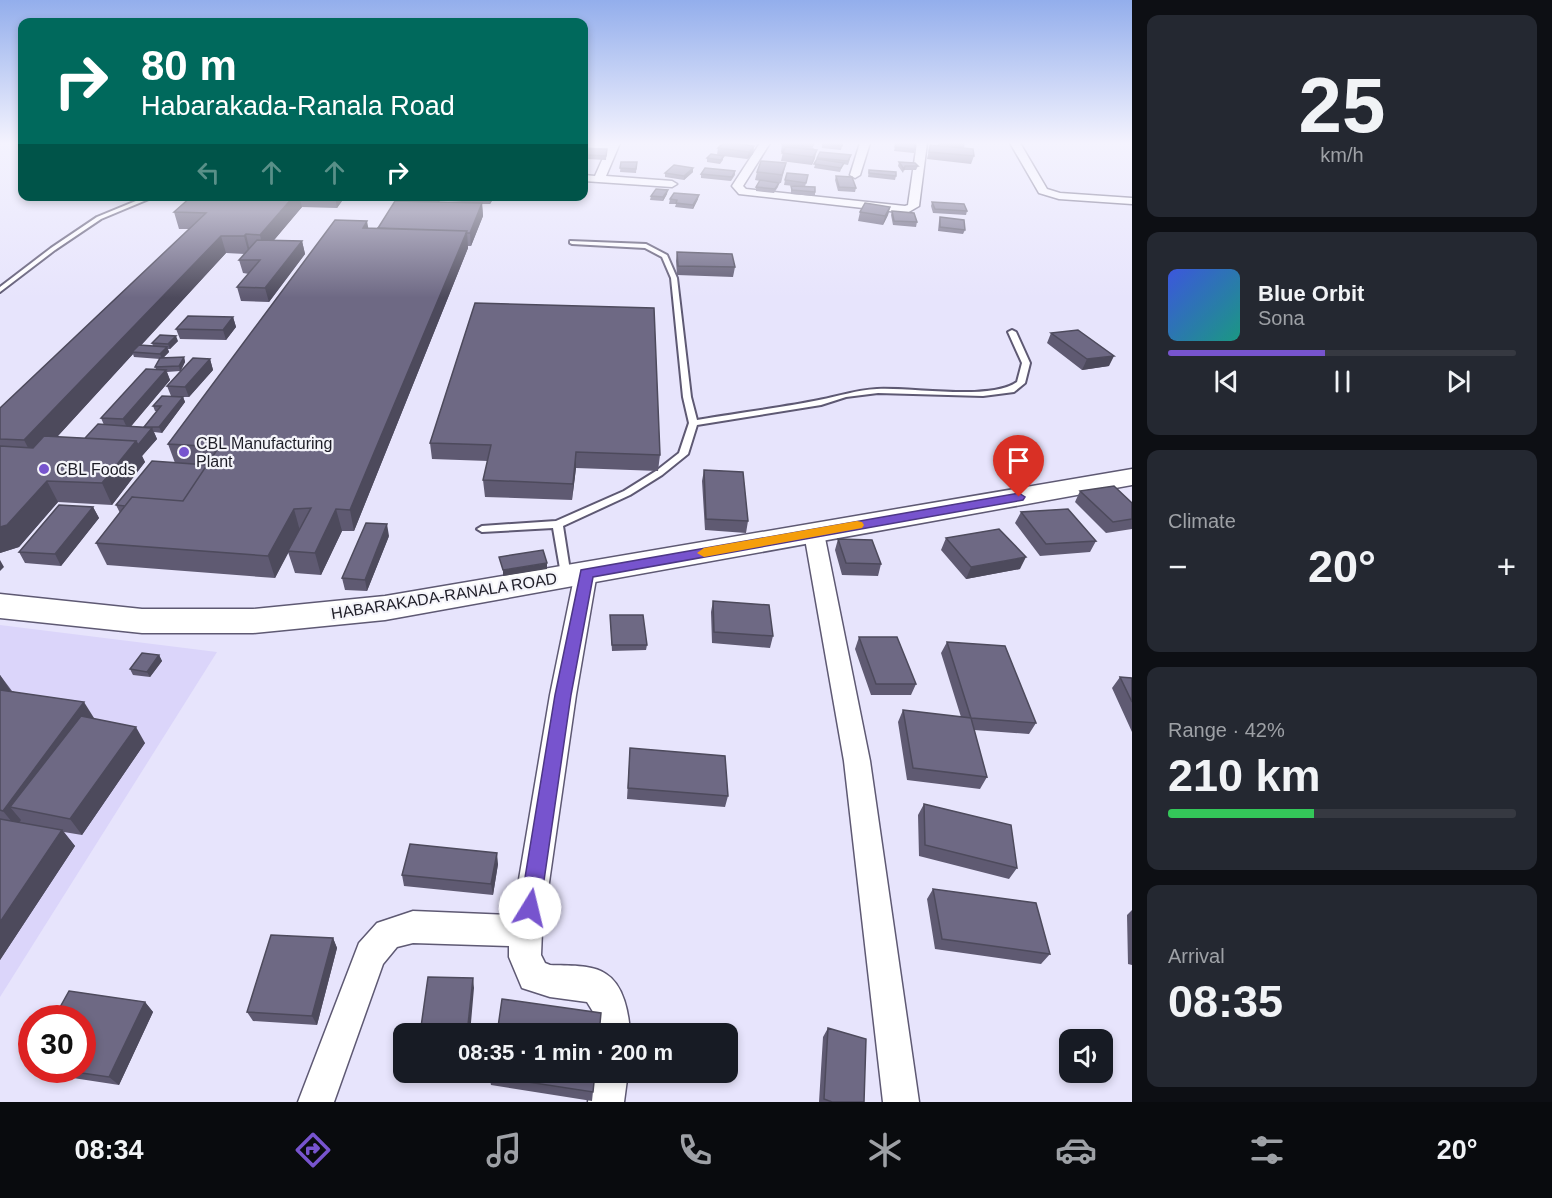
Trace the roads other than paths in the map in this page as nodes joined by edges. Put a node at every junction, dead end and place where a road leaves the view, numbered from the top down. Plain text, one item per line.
1 (765, 194) edge
2 (915, 194) edge
3 (1054, 194) edge
4 (142, 201) edge
5 (1132, 201) edge
6 (572, 242) dead end
7 (0, 290) edge
8 (1012, 332) dead end
9 (693, 423) junction
10 (1132, 477) edge
11 (558, 524) junction
12 (482, 529) dead end
13 (814, 533) junction
14 (576, 575) junction
15 (0, 606) edge
16 (526, 931) junction
17 (613, 1023) edge
18 (609, 1083) edge
19 (316, 1102) edge
20 (606, 1102) edge
21 (901, 1102) edge

1 - 2 street
3 - 5 street
4 - 7 lane
6 - 9 lane
8 - 9 lane
9 - 11 lane
10 - 13 main road, HABARAKADA-RANALA ROAD
11 - 12 lane
11 - 14 lane
13 - 14 main road, HABARAKADA-RANALA ROAD
13 - 21 street
14 - 15 main road, HABARAKADA-RANALA ROAD
14 - 16 street
16 - 17 street
16 - 19 street
18 - 20 street

